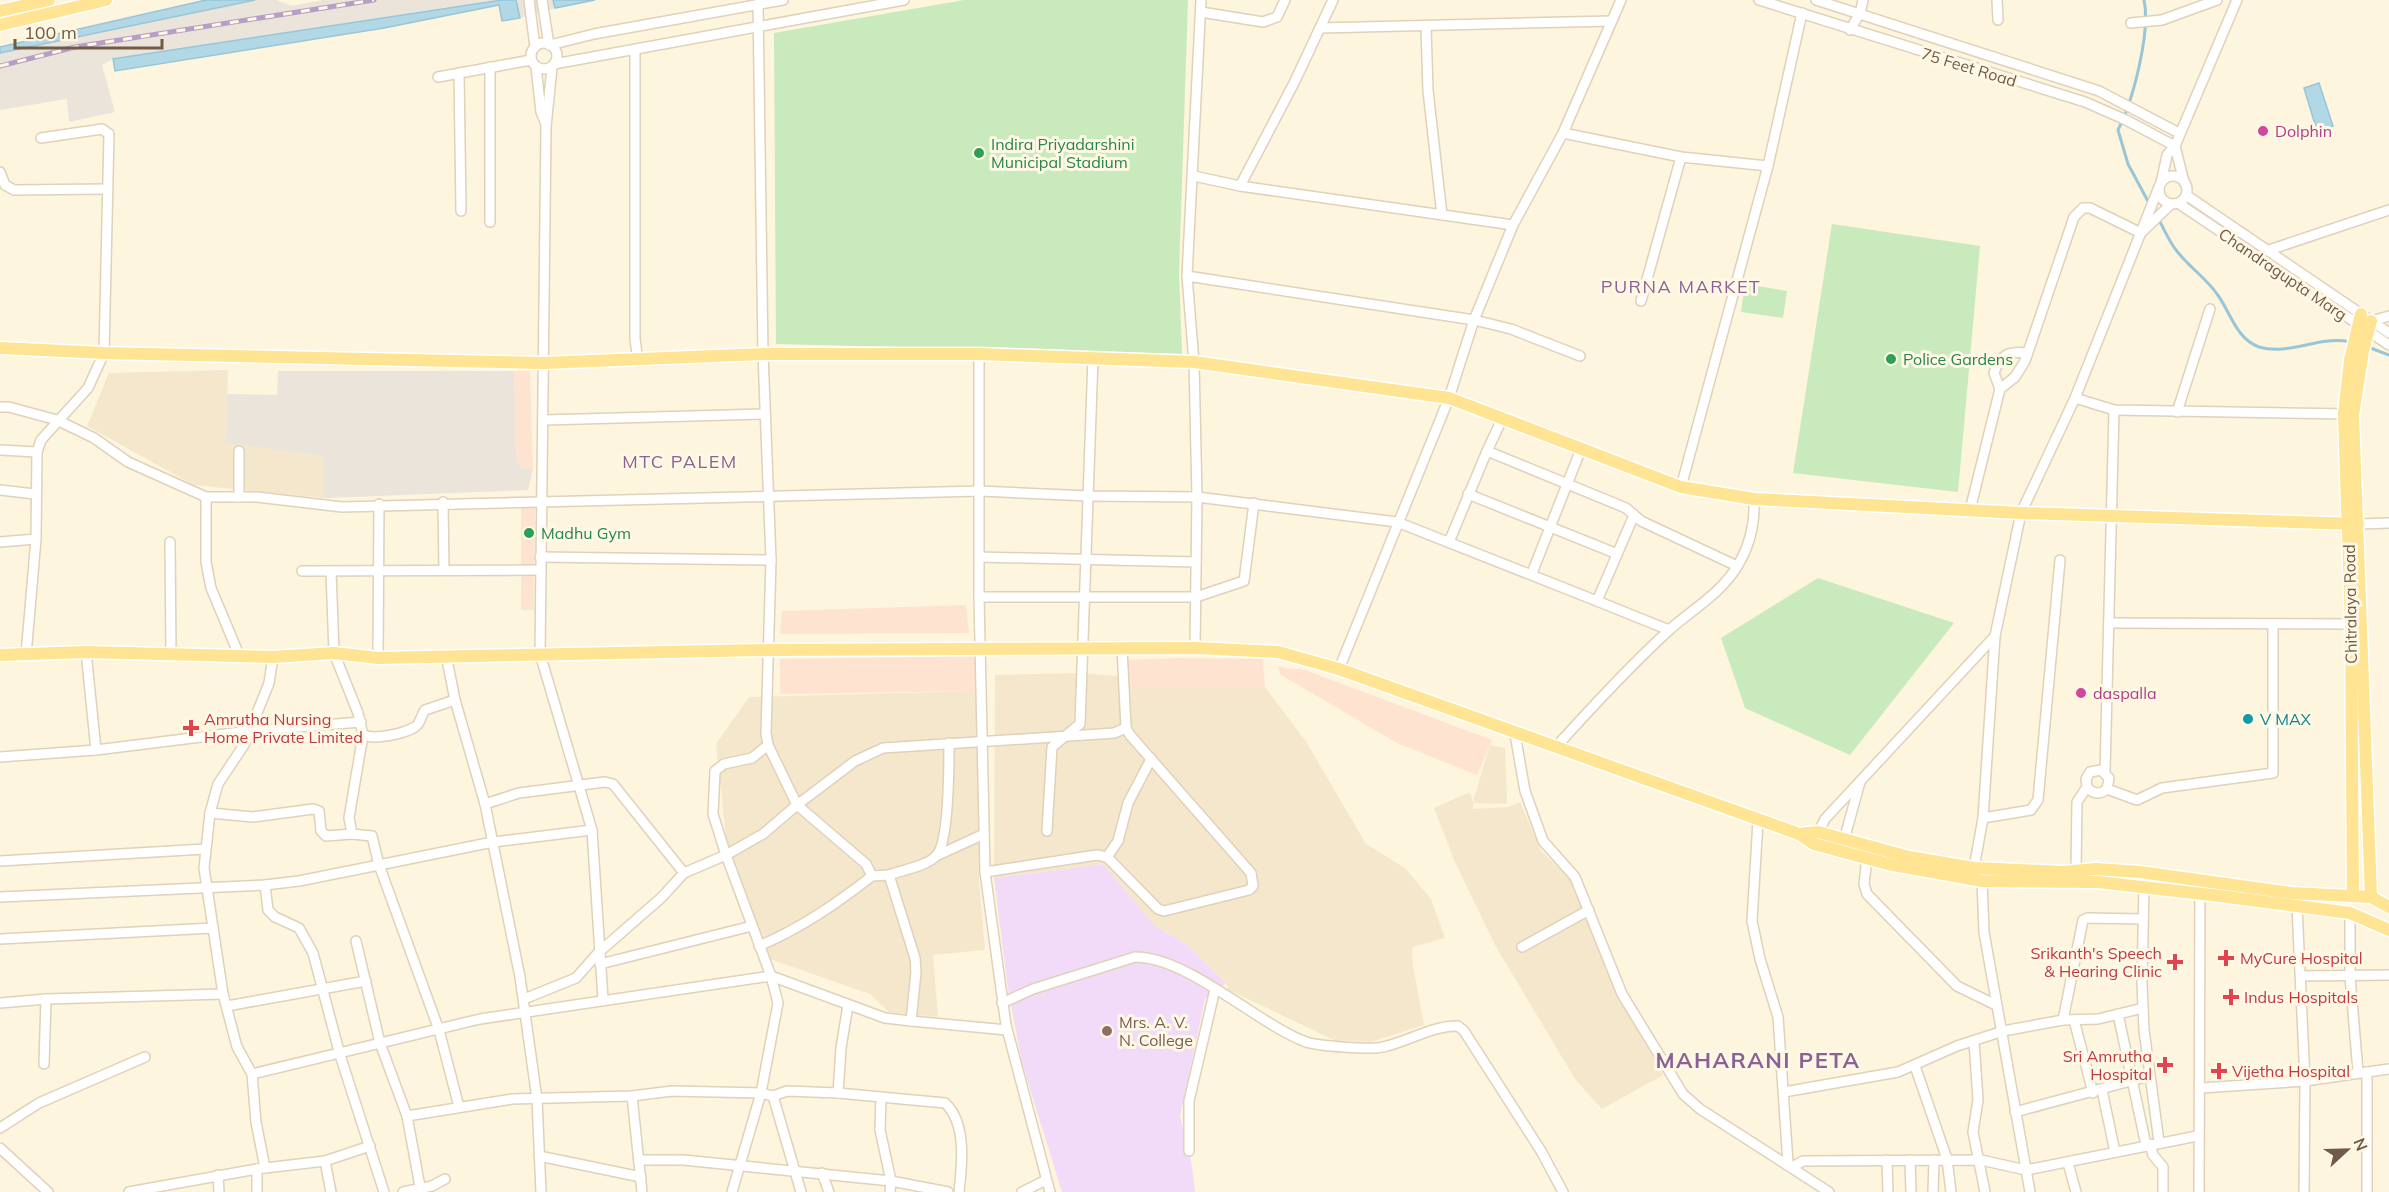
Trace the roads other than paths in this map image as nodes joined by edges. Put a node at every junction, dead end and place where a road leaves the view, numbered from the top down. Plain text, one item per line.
1 (49, 0) edge
2 (106, 0) edge
3 (529, 0) edge
4 (542, 0) edge
5 (783, 0) edge
6 (904, 0) edge
7 (1201, 0) edge
8 (1285, 0) edge
9 (1333, 0) edge
10 (1621, 0) edge
11 (1759, 0) edge
12 (1816, 0) edge
13 (1863, 0) edge
14 (1997, 0) edge
15 (2217, 0) edge
16 (2237, 0) edge
17 (758, 4) junction
18 (0, 12) edge
19 (1201, 12) junction
20 (1802, 13) junction
21 (1860, 13) junction
22 (1998, 20) dead end
23 (1612, 21) junction
24 (2131, 23) dead end
25 (0, 25) edge
26 (759, 27) junction
27 (1426, 27) junction
28 (1320, 28) junction
29 (1850, 30) junction
30 (550, 45) junction
31 (535, 46) junction
32 (635, 50) junction
33 (533, 63) junction
34 (553, 65) junction
35 (490, 68) junction
36 (459, 73) junction
37 (438, 77) dead end
38 (546, 127) junction
39 (1563, 133) junction
40 (2179, 133) junction
41 (40, 138) dead end
42 (2175, 146) junction
43 (1681, 157) junction
44 (1768, 166) junction
45 (0, 172) edge
46 (1194, 176) junction
47 (2184, 182) junction
48 (2160, 185) junction
49 (1240, 186) junction
50 (107, 189) junction
51 (2186, 195) junction
52 (2174, 203) junction
53 (2389, 210) edge
54 (461, 212) dead end
55 (1442, 215) junction
56 (490, 222) dead end
57 (1513, 225) junction
58 (2141, 232) junction
59 (2269, 250) junction
60 (1186, 276) junction
61 (1641, 301) dead end
62 (2210, 309) dead end
63 (2389, 316) edge
64 (1474, 320) junction
65 (2364, 322) junction
66 (2389, 333) edge
67 (2389, 345) edge
68 (0, 348) edge
69 (2026, 352) junction
70 (104, 353) junction
71 (763, 354) junction
72 (979, 354) junction
73 (1580, 356) dead end
74 (1094, 358) junction
75 (638, 361) junction
76 (1194, 362) junction
77 (544, 363) junction
78 (2001, 389) junction
79 (1449, 398) junction
80 (2075, 398) junction
81 (0, 407) edge
82 (2114, 410) junction
83 (2177, 412) junction
84 (765, 414) junction
85 (2349, 414) junction
86 (1503, 417) junction
87 (57, 420) junction
88 (544, 420) junction
89 (0, 450) edge
90 (1581, 450) junction
91 (239, 451) dead end
92 (1487, 451) junction
93 (37, 452) junction
94 (1566, 484) junction
95 (1681, 487) junction
96 (0, 490) edge
97 (980, 491) junction
98 (35, 494) junction
99 (1468, 494) junction
100 (767, 495) junction
101 (206, 496) junction
102 (1089, 496) junction
103 (239, 497) junction
104 (1197, 497) junction
105 (1754, 499) junction
106 (543, 500) junction
107 (443, 502) junction
108 (1254, 503) junction
109 (379, 504) junction
110 (1970, 510) junction
111 (2021, 513) junction
112 (1634, 515) junction
113 (2110, 516) junction
114 (1397, 522) junction
115 (2389, 523) edge
116 (2353, 524) junction
117 (1551, 527) junction
118 (36, 538) junction
119 (0, 542) edge
120 (1449, 542) junction
121 (170, 543) dead end
122 (1615, 553) junction
123 (540, 557) junction
124 (980, 557) junction
125 (1087, 559) junction
126 (771, 560) junction
127 (2060, 560) dead end
128 (1196, 562) junction
129 (1737, 566) junction
130 (444, 570) junction
131 (540, 570) junction
132 (302, 571) dead end
133 (331, 571) junction
134 (378, 571) junction
135 (1532, 573) junction
136 (979, 597) junction
137 (1086, 597) junction
138 (1196, 597) junction
139 (1597, 601) junction
140 (2109, 623) junction
141 (2273, 624) junction
142 (2356, 624) junction
143 (1669, 630) junction
144 (1995, 636) junction
145 (1084, 648) junction
146 (1122, 648) junction
147 (1195, 648) junction
148 (981, 649) junction
149 (769, 650) junction
150 (86, 652) junction
151 (334, 653) junction
152 (171, 654) junction
153 (540, 654) junction
154 (0, 655) edge
155 (26, 655) junction
156 (239, 655) junction
157 (446, 655) junction
158 (273, 657) junction
159 (378, 658) junction
160 (1339, 669) junction
161 (455, 700) junction
162 (361, 722) junction
163 (1126, 728) junction
164 (249, 731) junction
165 (1515, 734) junction
166 (363, 735) junction
167 (1066, 736) junction
168 (982, 741) junction
169 (949, 743) junction
170 (768, 745) junction
171 (1555, 748) junction
172 (96, 750) junction
173 (0, 758) edge
174 (1150, 759) junction
175 (2104, 772) junction
176 (1860, 780) junction
177 (580, 785) junction
178 (2087, 787) junction
179 (2107, 789) junction
180 (485, 804) junction
181 (797, 805) junction
182 (210, 813) junction
183 (1983, 818) junction
184 (1758, 821) junction
185 (592, 830) junction
186 (1047, 831) dead end
187 (352, 834) junction
188 (984, 834) junction
189 (1816, 838) junction
190 (493, 842) junction
191 (1843, 845) junction
192 (205, 849) junction
193 (726, 855) junction
194 (936, 856) junction
195 (1107, 856) junction
196 (1867, 858) junction
197 (0, 861) edge
198 (379, 865) junction
199 (1974, 868) junction
200 (2076, 871) junction
201 (985, 872) junction
202 (684, 873) junction
203 (889, 874) junction
204 (872, 876) junction
205 (2206, 880) junction
206 (1982, 881) junction
207 (265, 885) junction
208 (206, 886) junction
209 (2144, 887) junction
210 (2353, 895) junction
211 (2205, 896) junction
212 (0, 897) edge
213 (2371, 897) junction
214 (2297, 906) junction
215 (2389, 907) edge
216 (1589, 910) junction
217 (2350, 913) junction
218 (2143, 919) junction
219 (752, 926) junction
220 (213, 928) junction
221 (2389, 930) edge
222 (0, 939) edge
223 (356, 941) dead end
224 (759, 946) junction
225 (1522, 947) dead end
226 (599, 952) junction
227 (600, 964) junction
228 (2302, 975) junction
229 (2389, 975) edge
230 (771, 976) junction
231 (2350, 976) junction
232 (366, 981) junction
233 (1215, 989) junction
234 (323, 990) junction
235 (223, 994) junction
236 (46, 999) junction
237 (524, 999) junction
238 (603, 999) junction
239 (0, 1003) edge
240 (1002, 1003) junction
241 (848, 1005) junction
242 (1996, 1005) junction
243 (226, 1006) junction
244 (2143, 1008) junction
245 (526, 1011) junction
246 (2118, 1014) junction
247 (2064, 1020) junction
248 (2074, 1020) junction
249 (911, 1021) junction
250 (439, 1030) junction
251 (1007, 1030) junction
252 (2003, 1031) junction
253 (1974, 1041) junction
254 (380, 1043) junction
255 (340, 1055) junction
256 (145, 1057) dead end
257 (44, 1064) dead end
258 (1916, 1066) junction
259 (2389, 1069) edge
260 (2362, 1072) junction
261 (252, 1074) junction
262 (2149, 1076) junction
263 (2130, 1081) junction
264 (2305, 1081) junction
265 (2201, 1088) junction
266 (2097, 1091) junction
267 (838, 1092) junction
268 (1784, 1092) junction
269 (761, 1093) junction
270 (632, 1096) junction
271 (773, 1096) junction
272 (881, 1096) junction
273 (537, 1099) junction
274 (459, 1107) junction
275 (2015, 1112) junction
276 (407, 1116) junction
277 (0, 1128) edge
278 (2197, 1136) junction
279 (2152, 1144) junction
280 (370, 1146) junction
281 (0, 1148) edge
282 (1189, 1151) dead end
283 (2115, 1152) junction
284 (539, 1156) junction
285 (639, 1160) junction
286 (1887, 1160) junction
287 (1910, 1160) junction
288 (1934, 1160) junction
289 (1947, 1160) junction
290 (1981, 1160) junction
291 (325, 1161) junction
292 (2068, 1163) junction
293 (740, 1165) junction
294 (1790, 1165) junction
295 (261, 1168) junction
296 (2026, 1170) junction
297 (797, 1173) junction
298 (822, 1173) junction
299 (218, 1175) junction
300 (641, 1177) junction
301 (445, 1179) dead end
302 (1046, 1180) junction
303 (891, 1181) junction
304 (177, 1182) junction
305 (420, 1190) edge
306 (48, 1192) edge
307 (129, 1192) edge
308 (179, 1192) edge
309 (219, 1192) edge
310 (257, 1192) edge
311 (331, 1192) edge
312 (384, 1192) edge
313 (403, 1192) edge
314 (541, 1192) edge
315 (642, 1192) edge
316 (732, 1192) edge
317 (801, 1192) edge
318 (829, 1192) edge
319 (890, 1192) edge
320 (948, 1192) edge
321 (959, 1192) edge
322 (1022, 1192) edge
323 (1050, 1192) edge
324 (1563, 1192) edge
325 (1829, 1192) edge
326 (1888, 1192) edge
327 (1911, 1192) edge
328 (1933, 1192) edge
329 (1951, 1192) edge
330 (1985, 1192) edge
331 (2030, 1192) edge
332 (2076, 1192) edge
333 (2163, 1192) edge
334 (2199, 1192) edge
335 (2304, 1192) edge
336 (2367, 1192) edge

1 - 18 main road
2 - 25 main road
3 - 31 street
4 - 30 street
5 - 17 street
6 - 26 street
7 - 19 street
8 - 19 street
9 - 28 street
10 - 23 street
11 - 20 street, 75 Feet Road
12 - 21 street, 75 Feet Road
13 - 21 street
14 - 22 street
15 - 24 street
16 - 40 street
17 - 26 street
17 - 30 street
19 - 46 street
20 - 29 street, 75 Feet Road
20 - 44 street
21 - 29 street
21 - 40 street, 75 Feet Road
23 - 27 street
23 - 39 street
26 - 32 street
26 - 71 street
27 - 28 street
27 - 55 street
28 - 49 street
29 - 42 street, 75 Feet Road
30 - 31 street
30 - 34 street
31 - 33 street
32 - 34 street
32 - 75 street
33 - 34 street
33 - 35 street
33 - 38 street
34 - 38 street
35 - 36 street
35 - 56 street
36 - 37 street
36 - 54 street
38 - 77 street
39 - 43 street
39 - 57 street
40 - 42 street
41 - 50 street
42 - 47 street
42 - 48 street
43 - 44 street
43 - 61 street
44 - 95 street
45 - 50 street
46 - 49 street
46 - 60 street
47 - 48 street
47 - 51 street
48 - 52 street
48 - 58 street
49 - 55 street
50 - 70 street
51 - 52 street
51 - 59 street, Chandragupta Marg
52 - 58 street
52 - 65 street, Chandragupta Marg
53 - 59 street
55 - 57 street
57 - 64 street
58 - 69 street
58 - 80 street
59 - 65 street, Chandragupta Marg
60 - 64 street
60 - 76 street
62 - 83 street
63 - 65 street
64 - 73 street
64 - 79 street
65 - 66 street, Chandragupta Marg
65 - 67 street, Chandragupta Marg
65 - 85 main road, Chitralaya Road
68 - 70 main road
69 - 78 street
69 - 78 street
70 - 77 main road
70 - 87 street
71 - 72 main road
71 - 75 main road
71 - 84 street
72 - 74 main road
72 - 97 street
74 - 76 main road
74 - 102 street
75 - 77 main road
76 - 79 main road
76 - 104 street
77 - 88 street
78 - 110 street
79 - 86 main road
79 - 114 street
80 - 82 street
80 - 111 street
81 - 87 street
82 - 83 street
82 - 113 street
83 - 85 street
84 - 88 street
84 - 100 street
85 - 116 main road, Chitralaya Road
86 - 90 main road
86 - 92 street
87 - 93 street
87 - 101 street
88 - 106 street
89 - 93 street
90 - 94 street
90 - 95 main road
91 - 103 street
92 - 94 street
92 - 99 street
93 - 98 street
94 - 112 street
94 - 117 street
95 - 105 main road
96 - 98 street
97 - 100 street
97 - 102 street
97 - 124 street
98 - 118 street
99 - 117 street
99 - 120 street
100 - 106 street
100 - 126 street
101 - 103 street
101 - 156 street
102 - 104 street
102 - 125 street
103 - 109 street
104 - 108 street
104 - 128 street
105 - 110 main road
105 - 129 street
106 - 107 street
106 - 123 street
107 - 109 street
107 - 130 street
108 - 114 street
108 - 138 street
109 - 134 street
110 - 111 main road
111 - 113 main road
111 - 144 street
112 - 122 street
112 - 129 street
113 - 116 main road
113 - 140 street
114 - 120 street
114 - 160 street
115 - 116 street
116 - 142 main road, Chitralaya Road
117 - 122 street
117 - 135 street
118 - 119 street
118 - 155 street
120 - 135 street
121 - 152 street
122 - 139 street
123 - 126 street
123 - 131 street
124 - 125 street
124 - 136 street
125 - 128 street
125 - 137 street
126 - 149 street
127 - 183 street
128 - 138 street
129 - 143 street
130 - 131 street
130 - 134 street
131 - 153 street
132 - 133 street
133 - 134 street
133 - 151 street
134 - 159 street
135 - 139 street
136 - 137 street
136 - 148 street
137 - 138 street
137 - 145 street
138 - 147 street
139 - 143 street
140 - 141 street
140 - 175 street
141 - 142 street
141 - 179 street
142 - 210 main road, Chitralaya Road
142 - 213 main road, Chitralaya Road
143 - 171 street
144 - 176 street
144 - 183 street
145 - 146 main road
145 - 148 main road
145 - 167 street
146 - 147 main road
146 - 163 street
147 - 160 main road
148 - 149 main road
148 - 168 street
149 - 153 main road
149 - 170 street
150 - 152 main road
150 - 155 main road
150 - 172 street
151 - 158 main road
151 - 159 main road
151 - 162 street
152 - 156 main road
153 - 157 main road
153 - 177 street
154 - 155 main road
156 - 158 main road
157 - 159 main road
157 - 161 street
158 - 164 street
160 - 165 main road
161 - 166 street
161 - 180 street
162 - 164 street
162 - 166 street
163 - 167 street
163 - 174 street
164 - 172 street
164 - 182 street
165 - 171 main road
165 - 216 street
166 - 187 street
167 - 168 street
167 - 186 street
168 - 169 street
168 - 188 street
169 - 181 street
169 - 194 street
170 - 181 street
170 - 193 street
171 - 184 main road
172 - 173 street
174 - 195 street
174 - 195 street
175 - 178 street
175 - 179 street
176 - 189 street
176 - 191 street
177 - 180 street
177 - 185 street
177 - 202 street
178 - 179 street
178 - 200 street
180 - 190 street
181 - 193 street
181 - 204 street
182 - 187 street
182 - 192 street
183 - 199 street
184 - 189 main road
184 - 268 street
185 - 190 street
185 - 226 street
187 - 198 street
188 - 194 street
188 - 201 street
189 - 191 main road
190 - 198 street
190 - 237 street
191 - 196 main road
191 - 199 main road
192 - 197 street
192 - 208 street
193 - 202 street
193 - 219 street
194 - 203 street
195 - 201 street
196 - 206 main road
196 - 242 street
198 - 207 street
198 - 250 street
199 - 200 main road
200 - 205 main road
201 - 240 street
202 - 226 street
203 - 204 street
203 - 249 street
204 - 224 street
205 - 210 main road
205 - 211 main road
206 - 209 main road
206 - 242 street
207 - 208 street
207 - 234 street
208 - 212 street
208 - 220 street
209 - 211 main road
209 - 218 street
210 - 213 main road
211 - 214 main road
211 - 265 street
213 - 215 main road
214 - 217 main road
214 - 228 street
216 - 225 street
216 - 294 street
217 - 221 main road
217 - 231 street
218 - 244 street
218 - 247 street
219 - 224 street
219 - 227 street
220 - 222 street
220 - 235 street
223 - 232 street
224 - 230 street
226 - 227 street
226 - 237 street
227 - 238 street
228 - 231 street
228 - 264 street
229 - 231 street
230 - 238 street
230 - 241 street
230 - 269 street
231 - 260 street
232 - 234 street
232 - 254 street
233 - 240 street
233 - 282 street
233 - 324 street
234 - 243 street
234 - 255 street
235 - 236 street
235 - 243 street
236 - 239 street
236 - 257 street
237 - 245 street
238 - 245 street
240 - 251 street
241 - 249 street
241 - 267 street
242 - 252 street
243 - 261 street
244 - 246 street
244 - 262 street
245 - 250 street
245 - 273 street
246 - 248 street
246 - 263 street
247 - 248 street
247 - 252 street
248 - 266 street
249 - 251 street
250 - 254 street
250 - 274 street
251 - 302 street
252 - 253 street
252 - 275 street
253 - 258 street
253 - 290 street
254 - 255 street
254 - 276 street
255 - 261 street
255 - 280 street
256 - 277 street
258 - 268 street
258 - 289 street
259 - 260 street
260 - 264 street
260 - 336 street
261 - 295 street
262 - 263 street
262 - 279 street
263 - 266 street
263 - 279 street
264 - 265 street
264 - 335 street
265 - 278 street
266 - 275 street
266 - 283 street
267 - 271 street
267 - 272 street
268 - 294 street
269 - 270 street
269 - 271 street
269 - 293 street
270 - 273 street
270 - 285 street
271 - 297 street
272 - 303 street
272 - 321 street
273 - 274 street
273 - 284 street
274 - 276 street
275 - 296 street
276 - 305 street
278 - 279 street
278 - 334 street
279 - 283 street
279 - 333 street
280 - 291 street
280 - 312 street
281 - 306 street
283 - 292 street
284 - 300 street
284 - 314 street
285 - 293 street
285 - 300 street
286 - 287 street
286 - 294 street
286 - 326 street
287 - 288 street
287 - 327 street
288 - 289 street
288 - 328 street
289 - 290 street
289 - 329 street
290 - 296 street
290 - 330 street
291 - 295 street
291 - 311 street
292 - 296 street
292 - 332 street
293 - 297 street
293 - 316 street
294 - 325 street
295 - 299 street
295 - 310 street
296 - 331 street
297 - 298 street
297 - 317 street
298 - 303 street
298 - 318 street
299 - 304 street
299 - 309 street
300 - 315 street
301 - 305 street
302 - 322 street
302 - 323 street
303 - 319 street
303 - 320 street
304 - 307 street
304 - 308 street
305 - 313 street

